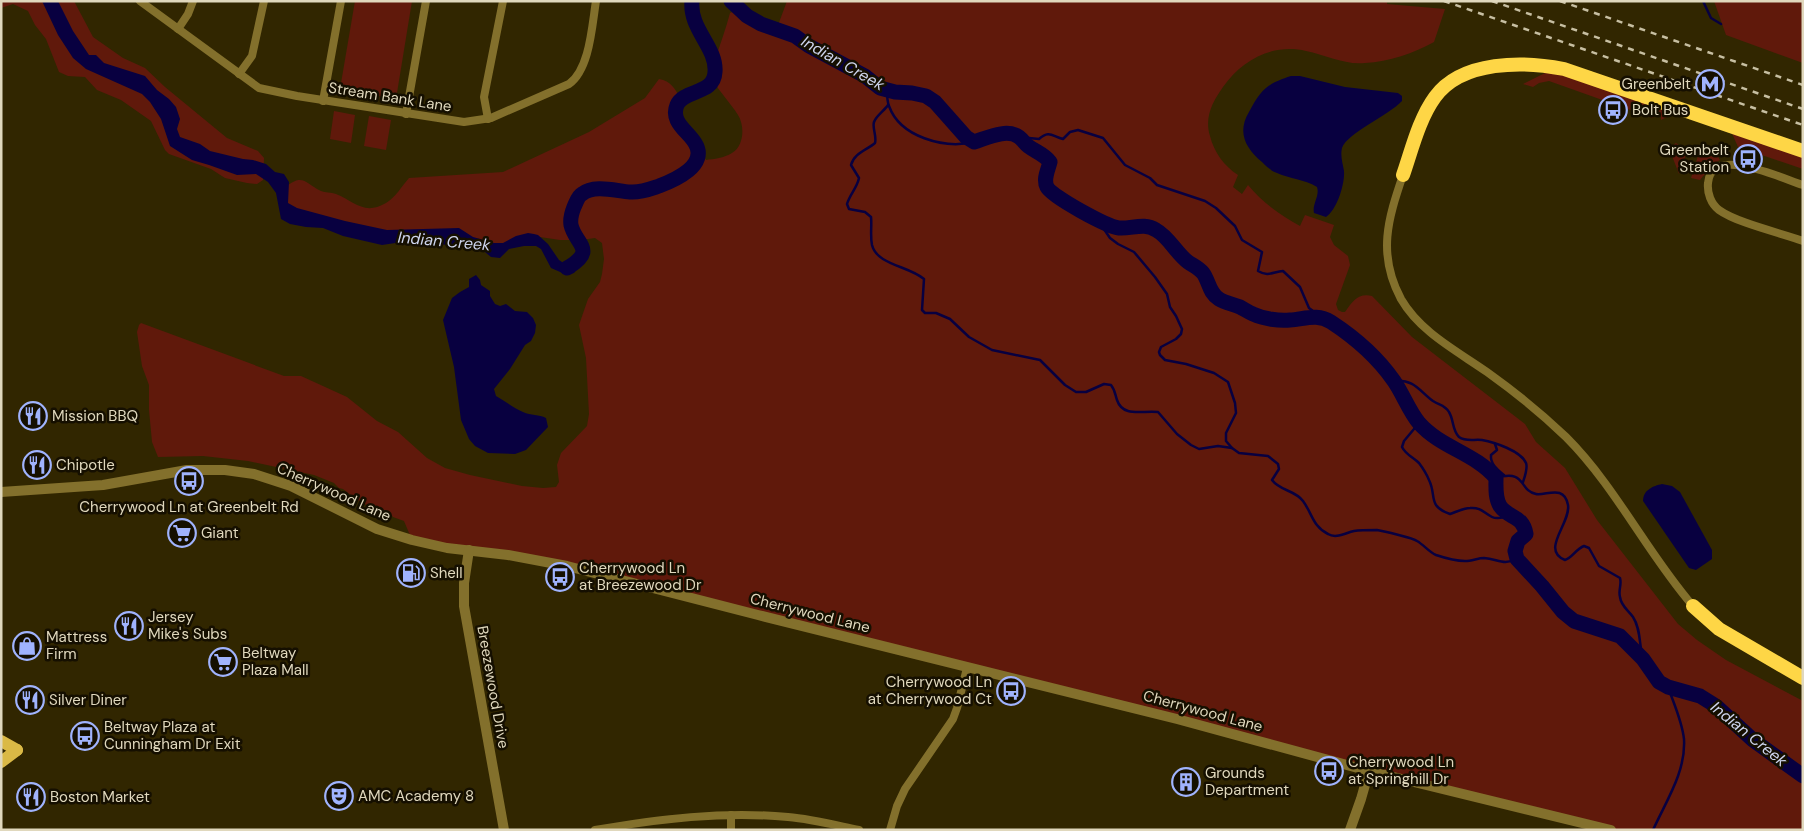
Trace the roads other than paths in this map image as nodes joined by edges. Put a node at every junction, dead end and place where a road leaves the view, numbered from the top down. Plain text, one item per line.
1 (140, 1) edge
2 (193, 1) edge
3 (264, 1) edge
4 (342, 1) edge
5 (426, 1) edge
6 (503, 1) edge
7 (596, 1) edge
8 (178, 29) junction
9 (239, 74) junction
10 (324, 101) junction
11 (406, 114) junction
12 (488, 119) junction
13 (1803, 151) edge
14 (1403, 175) joint
15 (1803, 185) edge
16 (1803, 241) edge
17 (1, 492) edge
18 (469, 550) junction
19 (1693, 606) joint
20 (967, 668) junction
21 (1803, 678) edge
22 (1, 741) edge
23 (1, 762) edge
24 (1368, 771) junction
25 (731, 815) junction
26 (504, 830) edge
27 (595, 830) edge
28 (731, 830) edge
29 (859, 830) edge
30 (890, 830) edge
31 (1350, 830) edge
32 (1612, 830) edge

1 - 8 street, Stream Bank Lane
2 - 8 street
3 - 9 street
4 - 10 street
5 - 11 street
6 - 12 street
7 - 12 street, Stream Bank Lane
8 - 9 street, Stream Bank Lane
9 - 10 street, Stream Bank Lane
10 - 11 street, Stream Bank Lane
11 - 12 street, Stream Bank Lane
13 - 14 highway
14 - 19 street
15 - 16 street
17 - 18 street, Cherrywood Lane
18 - 20 street, Cherrywood Lane
18 - 26 street, Breezewood Drive
19 - 21 highway
20 - 24 street, Cherrywood Lane
20 - 30 street
22 - 23 main road
24 - 31 street
24 - 32 street, Cherrywood Lane
25 - 27 street
25 - 28 street
25 - 29 street

